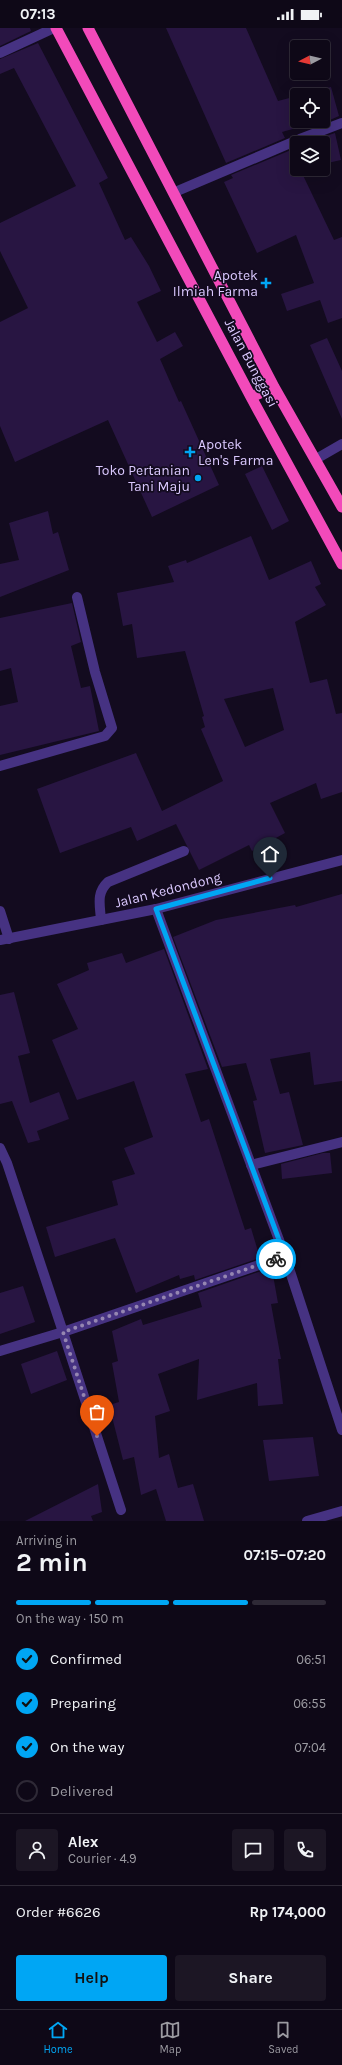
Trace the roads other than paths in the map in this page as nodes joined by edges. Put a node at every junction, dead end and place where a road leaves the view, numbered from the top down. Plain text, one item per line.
1 (55, 28) edge
2 (88, 28) edge
3 (0, 53) edge
4 (342, 123) edge
5 (175, 192) junction
6 (274, 387) junction
7 (252, 398) junction
8 (342, 444) edge
9 (316, 459) junction
10 (342, 507) edge
11 (342, 564) edge
12 (77, 597) dead end
13 (0, 766) edge
14 (184, 851) dead end
15 (342, 860) edge
16 (156, 909) junction
17 (0, 912) edge
18 (101, 920) junction
19 (4, 940) edge
20 (342, 1142) edge
21 (0, 1148) edge
22 (250, 1165) junction
23 (285, 1256) junction
24 (63, 1332) junction
25 (0, 1351) edge
26 (342, 1430) edge
27 (121, 1510) dead end
28 (342, 1511) edge
29 (307, 1521) edge

1 - 3 street
1 - 7 highway, Jalan Bunggasi
2 - 5 highway, Jalan Bunggasi
4 - 5 street
5 - 6 highway, Jalan Bunggasi
6 - 7 highway
6 - 9 highway, Jalan Bunggasi
7 - 11 highway, Jalan Bunggasi
8 - 9 street
9 - 10 highway, Jalan Bunggasi
12 - 13 street
14 - 18 street
15 - 16 street, Jalan Kedondong
16 - 18 street, Jalan Kedondong
16 - 22 street
17 - 19 street
18 - 19 street, Jalan Kedondong
20 - 22 street
21 - 24 street
22 - 23 street
23 - 24 street
23 - 26 street
24 - 25 street
24 - 27 street
28 - 29 street

